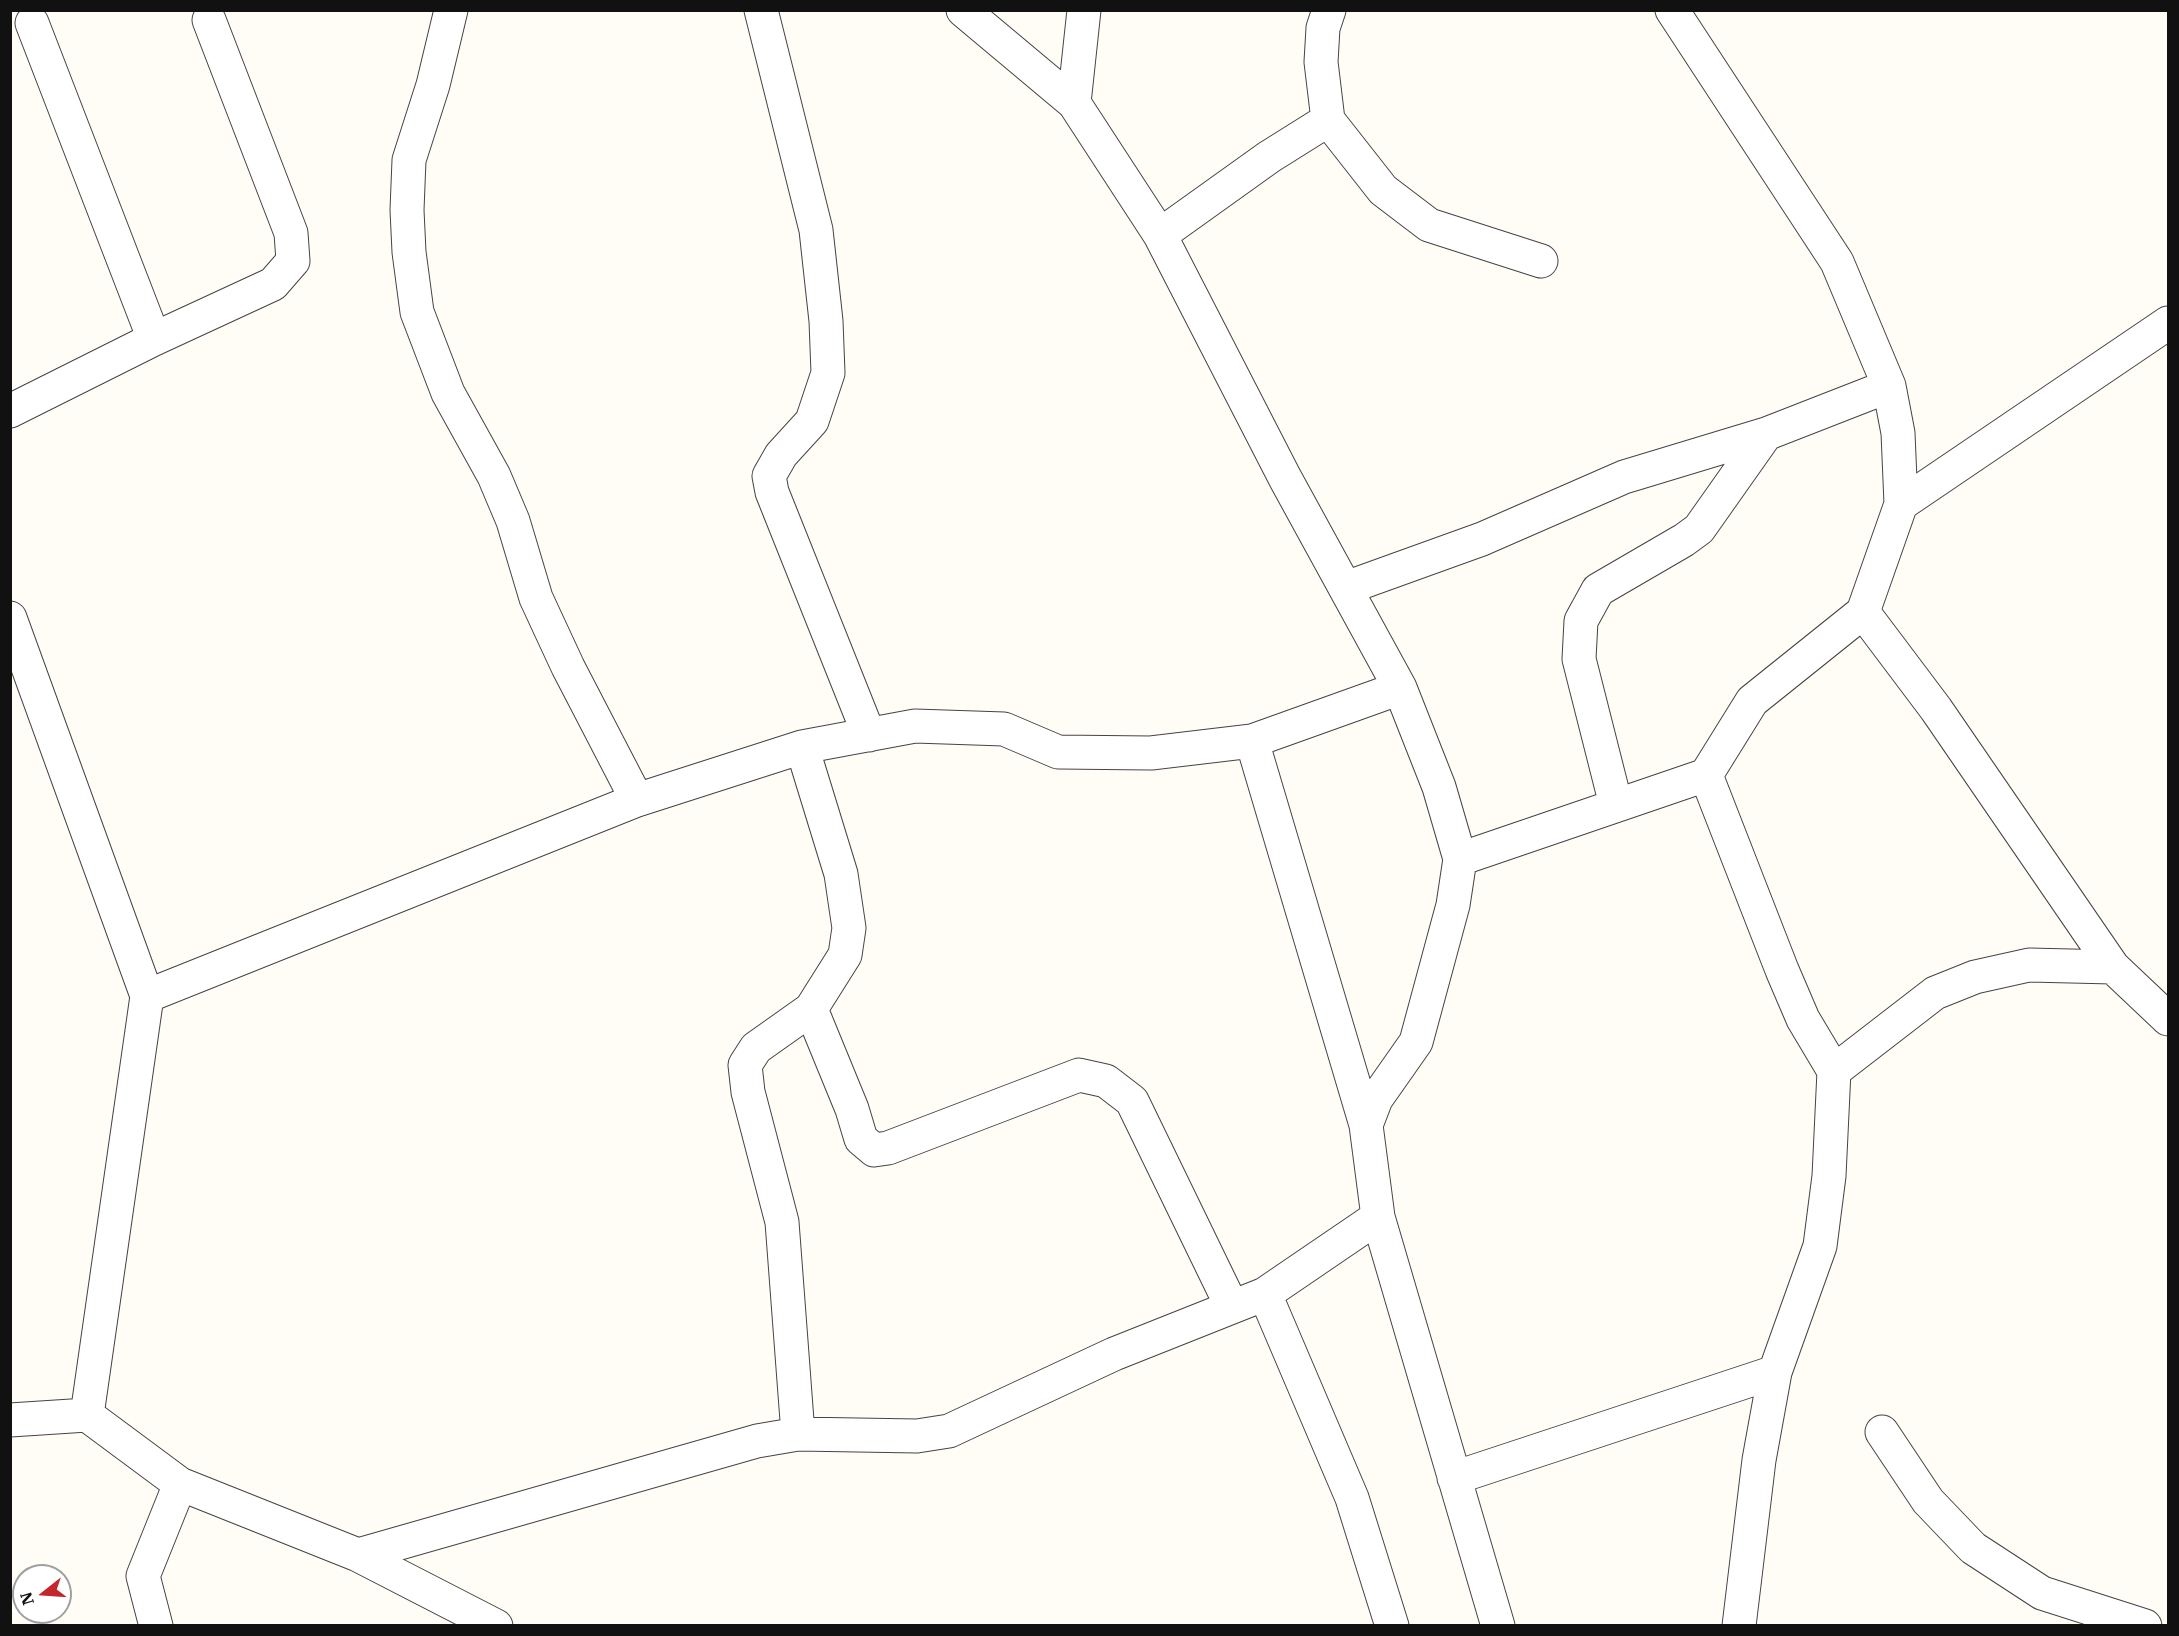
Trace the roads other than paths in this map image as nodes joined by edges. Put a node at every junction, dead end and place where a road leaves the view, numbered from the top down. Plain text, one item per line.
1 (451, 10) edge
2 (761, 10) edge
3 (963, 10) edge
4 (1084, 10) edge
5 (1329, 10) edge
6 (1672, 10) edge
7 (209, 20) dead end
8 (32, 23) dead end
9 (1074, 103) junction
10 (1328, 120) junction
11 (1161, 235) junction
12 (1541, 261) dead end
13 (2169, 323) edge
14 (154, 339) junction
15 (1889, 386) junction
16 (10, 411) edge
17 (1766, 434) junction
18 (1901, 504) junction
19 (1346, 588) junction
20 (1863, 612) junction
21 (10, 618) edge
22 (1400, 688) junction
23 (869, 735) junction
24 (1252, 741) junction
25 (802, 747) junction
26 (1706, 775) junction
27 (637, 800) junction
28 (1616, 806) junction
29 (1460, 859) junction
30 (2114, 967) junction
31 (147, 996) junction
32 (811, 1009) junction
33 (2169, 1019) edge
34 (1834, 1071) junction
35 (1366, 1125) junction
36 (1378, 1217) junction
37 (1265, 1294) junction
38 (1232, 1307) junction
39 (1775, 1372) junction
40 (87, 1415) junction
41 (10, 1420) edge
42 (1882, 1432) dead end
43 (798, 1434) junction
44 (1454, 1478) junction
45 (180, 1484) junction
46 (358, 1555) junction
47 (156, 1626) edge
48 (496, 1626) edge
49 (1392, 1626) edge
50 (1498, 1626) edge
51 (1739, 1626) edge
52 (2145, 1626) edge

1 - 27 street
2 - 23 street
3 - 9 street
4 - 9 street
5 - 10 street
6 - 15 street
7 - 14 street
8 - 14 street
9 - 11 street
10 - 11 street
10 - 12 street
11 - 19 street
13 - 18 street
14 - 16 street
15 - 17 street
15 - 18 street
17 - 19 street
17 - 28 street
18 - 20 street
19 - 22 street
20 - 26 street
20 - 30 street
21 - 31 street
22 - 24 street
22 - 29 street
23 - 24 street
23 - 25 street
24 - 35 street
25 - 27 street
25 - 32 street
26 - 28 street
26 - 34 street
27 - 31 street
28 - 29 street
29 - 35 street
30 - 33 street
30 - 34 street
31 - 40 street
32 - 38 street
32 - 43 street
34 - 39 street
35 - 36 street
36 - 37 street
36 - 44 street
37 - 38 street
37 - 49 street
38 - 43 street
39 - 44 street
39 - 51 street
40 - 41 street
40 - 45 street
42 - 52 street
43 - 46 street
44 - 50 street
45 - 46 street
45 - 47 street
46 - 48 street

